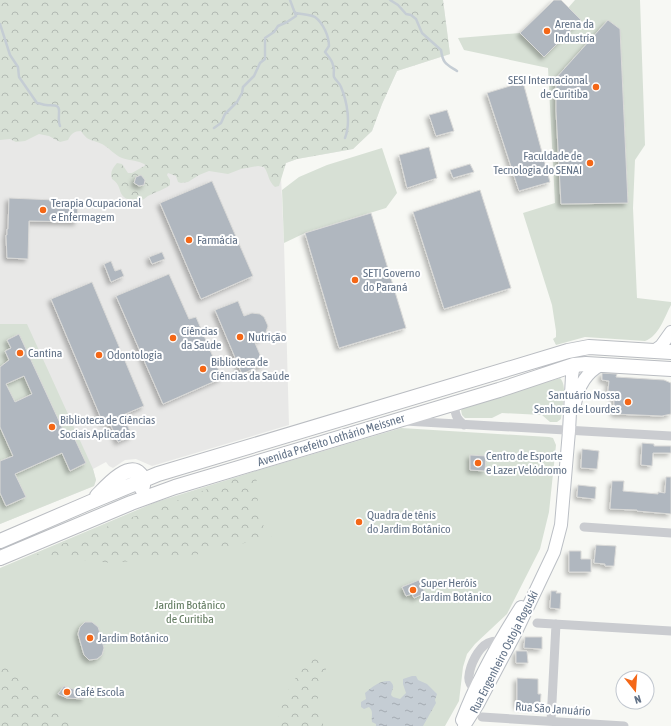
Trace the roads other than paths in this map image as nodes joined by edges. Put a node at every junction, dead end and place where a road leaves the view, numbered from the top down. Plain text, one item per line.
1 (671, 332) edge
2 (589, 347) junction
3 (654, 351) junction
4 (671, 352) edge
5 (671, 359) edge
6 (574, 365) junction
7 (601, 365) junction
8 (652, 368) junction
9 (671, 369) edge
10 (494, 373) junction
11 (499, 390) junction
12 (460, 401) junction
13 (395, 421) junction
14 (464, 424) junction
15 (321, 425) junction
16 (569, 430) junction
17 (671, 436) edge
18 (325, 442) junction
19 (143, 480) junction
20 (131, 504) junction
21 (584, 527) dead end
22 (671, 533) edge
23 (0, 540) edge
24 (0, 558) edge
25 (542, 576) junction
26 (537, 623) dead end
27 (556, 624) junction
28 (671, 631) edge
29 (500, 641) junction
30 (505, 652) junction
31 (480, 691) junction
32 (482, 717) dead end
33 (551, 721) junction
34 (460, 726) edge
35 (464, 726) edge
36 (624, 726) edge

1 - 3 main road
2 - 3 main road, Avenida Prefeito Lothário Meissner
2 - 6 main road
2 - 10 main road, Avenida Prefeito Lothário Meissner
3 - 4 main road, Avenida Prefeito Lothário Meissner
5 - 8 main road
6 - 7 main road, Avenida Prefeito Lothário Meissner
6 - 11 main road, Avenida Prefeito Lothário Meissner
6 - 16 main road, Rua Engenheiro Ostoja Roguski
7 - 8 main road, Avenida Prefeito Lothário Meissner
7 - 16 main road, Rua Engenheiro Ostoja Roguski
8 - 9 main road, Avenida Prefeito Lothário Meissner
10 - 11 main road
10 - 15 main road, Avenida Prefeito Lothário Meissner
11 - 12 main road, Avenida Prefeito Lothário Meissner
12 - 13 main road, Avenida Prefeito Lothário Meissner
12 - 14 street
13 - 14 street
13 - 18 main road, Avenida Prefeito Lothário Meissner
14 - 16 street
15 - 18 main road
15 - 19 main road, Avenida Prefeito Lothário Meissner
16 - 17 street
16 - 25 main road, Rua Engenheiro Ostoja Roguski
18 - 20 main road, Avenida Prefeito Lothário Meissner
19 - 20 main road
19 - 23 main road, Avenida Prefeito Lothário Meissner
20 - 24 main road, Avenida Prefeito Lothário Meissner
21 - 22 street
25 - 29 main road, Rua Engenheiro Ostoja Roguski
25 - 30 main road, Rua Engenheiro Ostoja Roguski
26 - 27 street
27 - 28 street
27 - 33 street
29 - 30 main road
29 - 31 main road, Rua Engenheiro Ostoja Roguski
30 - 31 main road, Rua Engenheiro Ostoja Roguski
31 - 34 main road, Rua Engenheiro Ostoja Roguski
31 - 35 main road, Rua Engenheiro Ostoja Roguski
32 - 33 street, Rua São Januário
33 - 36 street, Rua São Januário

